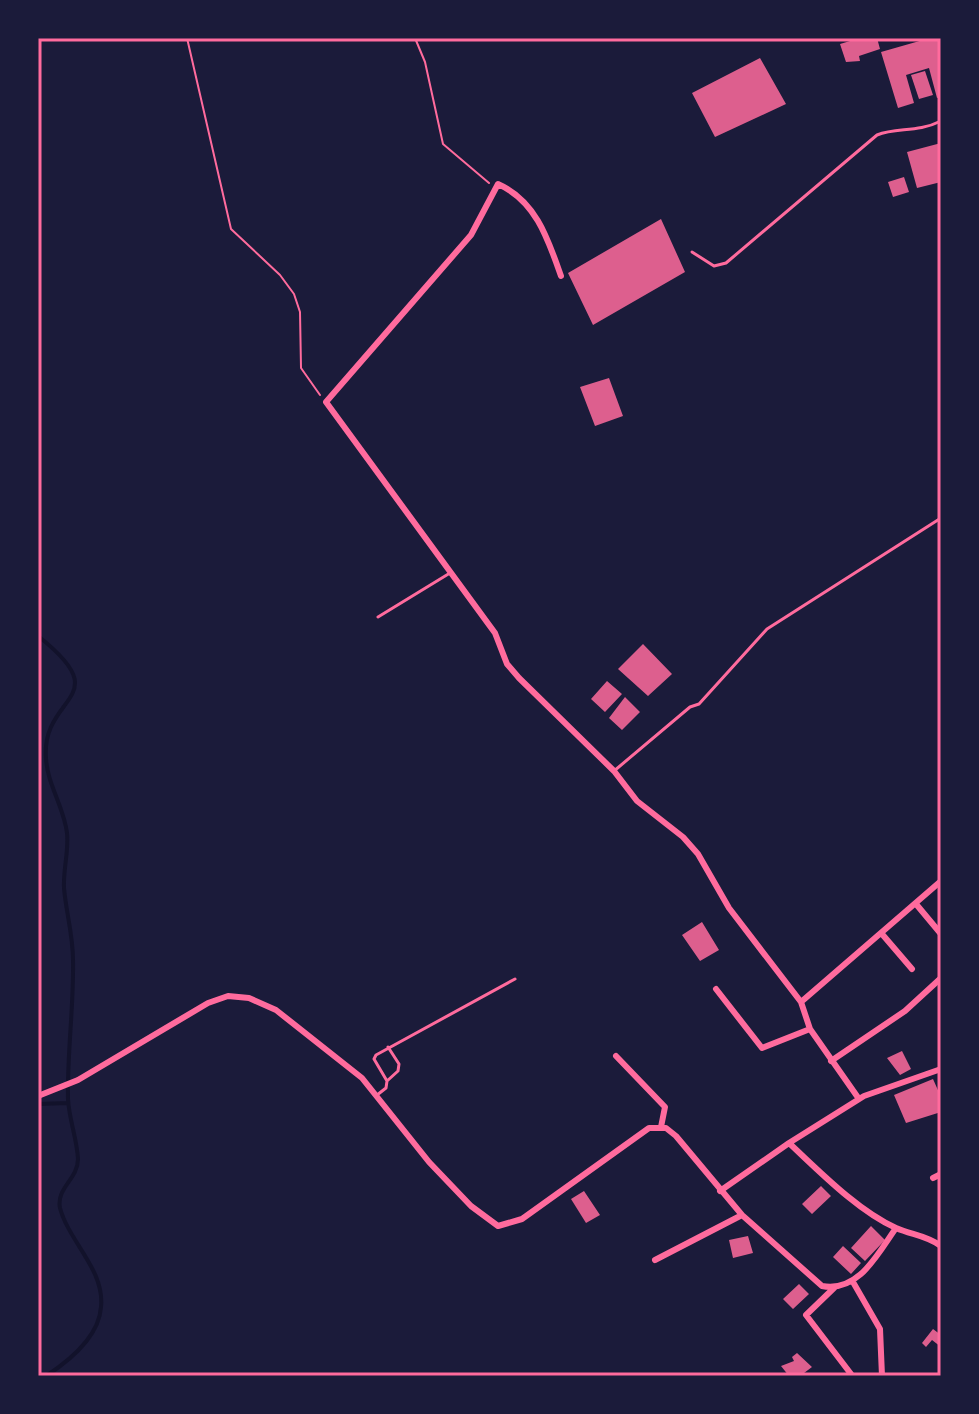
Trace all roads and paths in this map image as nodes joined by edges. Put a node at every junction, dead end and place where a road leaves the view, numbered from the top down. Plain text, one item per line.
1 (187, 38) edge
2 (415, 38) edge
3 (941, 121) edge
4 (498, 184) junction
5 (692, 252) dead end
6 (561, 276) dead end
7 (326, 402) junction
8 (941, 518) edge
9 (450, 573) junction
10 (378, 617) dead end
11 (614, 771) junction
12 (941, 881) edge
13 (916, 904) junction
14 (882, 934) junction
15 (941, 934) edge
16 (912, 969) dead end
17 (941, 978) edge
18 (515, 979) dead end
19 (716, 989) dead end
20 (801, 1002) junction
21 (810, 1029) junction
22 (388, 1047) junction
23 (616, 1056) dead end
24 (831, 1061) junction
25 (941, 1069) edge
26 (387, 1081) junction
27 (377, 1095) junction
28 (38, 1096) edge
29 (859, 1099) junction
30 (661, 1127) junction
31 (789, 1143) junction
32 (941, 1174) edge
33 (933, 1178) dead end
34 (720, 1191) junction
35 (742, 1215) junction
36 (896, 1228) junction
37 (941, 1246) edge
38 (655, 1260) dead end
39 (853, 1282) junction
40 (835, 1287) junction
41 (851, 1374) edge
42 (882, 1376) edge

1 - 7 path
2 - 4 path
3 - 5 lane
4 - 6 street
4 - 7 street
7 - 9 street
8 - 11 lane
9 - 10 lane
9 - 11 street
11 - 20 street
12 - 13 street
13 - 14 street
13 - 15 street
14 - 16 street
14 - 20 street
17 - 24 street
18 - 22 lane
19 - 21 street
20 - 21 street
21 - 24 street
22 - 26 lane
22 - 26 lane
23 - 30 street
24 - 29 street
25 - 29 street
26 - 27 lane
27 - 28 street
27 - 30 street
29 - 31 street
30 - 34 street
31 - 34 street
31 - 36 street
32 - 33 street
34 - 35 street
35 - 38 street
35 - 40 street
36 - 37 street
36 - 39 street
39 - 40 street
39 - 42 street
40 - 41 street

